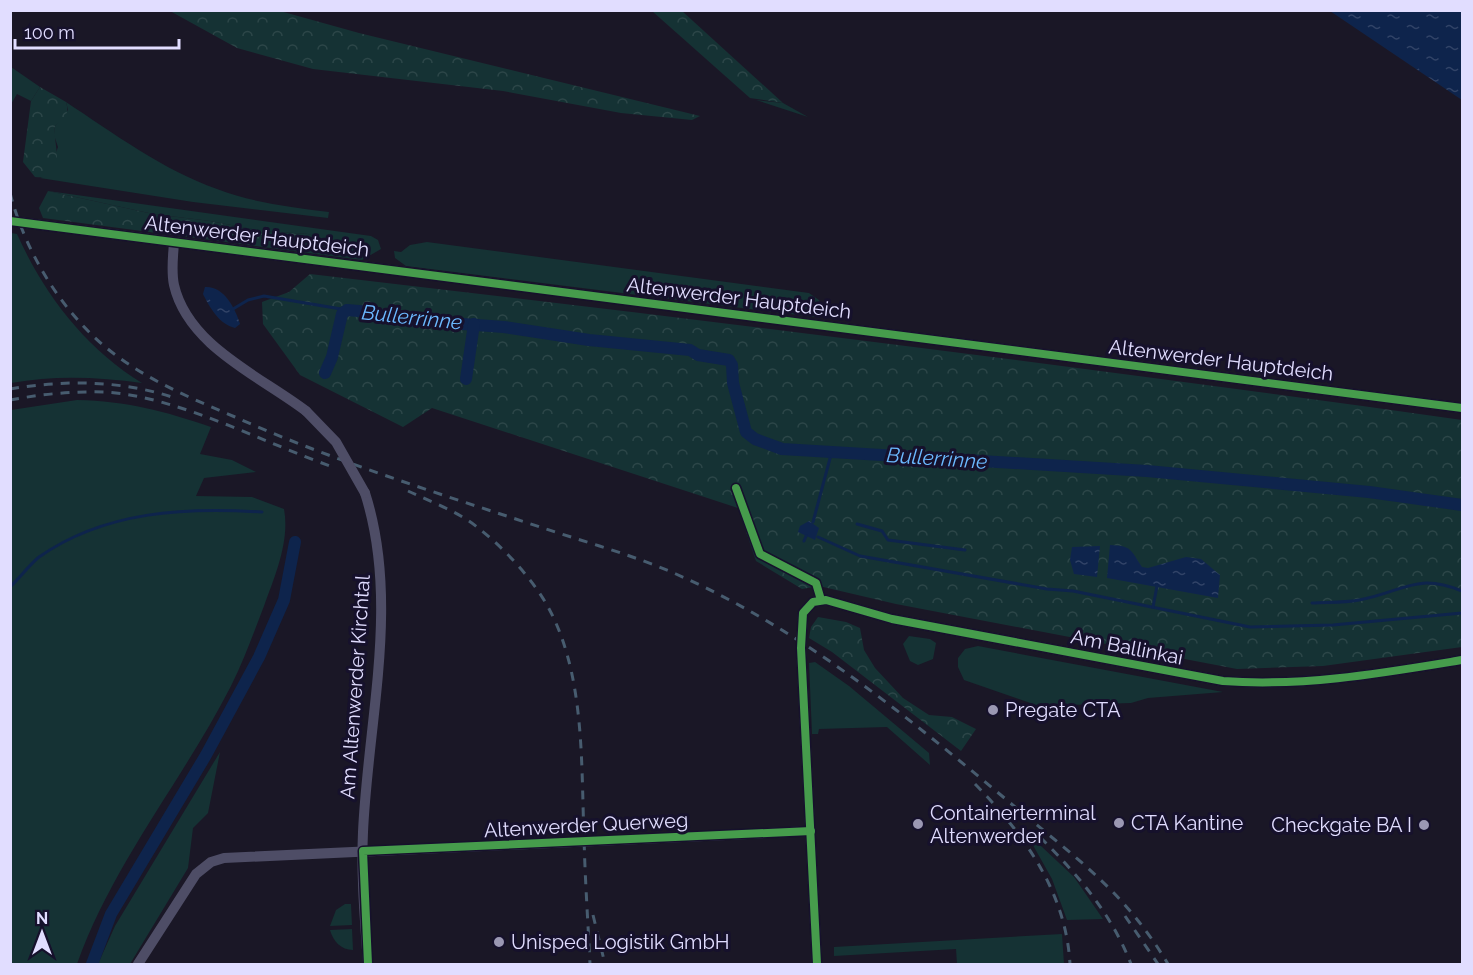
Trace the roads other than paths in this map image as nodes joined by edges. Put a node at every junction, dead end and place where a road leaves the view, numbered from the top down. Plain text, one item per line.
1 (10, 221) edge
2 (174, 243) junction
3 (1462, 408) edge
4 (1462, 660) edge
5 (811, 831) junction
6 (363, 851) junction
7 (138, 964) edge
8 (368, 964) edge
9 (816, 964) edge

1 - 2 street, Altenwerder Hauptdeich, bridge
2 - 3 street, Altenwerder Hauptdeich
2 - 6 street, Am Altenwerder Kirchtal, bridge
4 - 5 street, Am Ballinkai
5 - 6 street, Altenwerder Querweg
5 - 9 street
6 - 7 street, Altenwerder Querweg
6 - 8 street, Am Altenwerder Kirchtal

